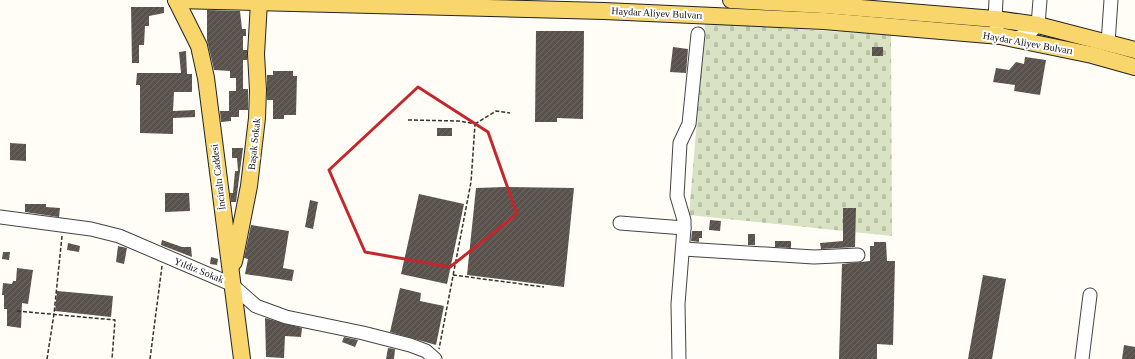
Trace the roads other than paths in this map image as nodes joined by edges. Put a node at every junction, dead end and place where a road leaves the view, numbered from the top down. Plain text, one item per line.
1 (176, 0) edge
2 (731, 0) edge
3 (996, 0) edge
4 (1040, 0) edge
5 (1111, 0) edge
6 (282, 1) edge
7 (259, 2) junction
8 (824, 2) edge
9 (448, 4) edge
10 (542, 5) edge
11 (995, 19) junction
12 (824, 21) junction
13 (1038, 25) junction
14 (698, 34) dead end
15 (1007, 37) junction
16 (1108, 43) junction
17 (1135, 50) edge
18 (1135, 67) edge
19 (0, 217) edge
20 (620, 223) dead end
21 (684, 228) junction
22 (683, 249) junction
23 (858, 255) dead end
24 (231, 284) junction
25 (1090, 294) dead end
26 (437, 355) edge
27 (242, 359) edge
28 (679, 359) edge
29 (1082, 359) edge

1 - 7 main road, Haydar Aliyev Bulvarı
1 - 24 main road, İnciraltı Caddesi
2 - 8 main road, Haydar Aliyev Bulvarı
3 - 11 street
4 - 13 street
5 - 16 street
6 - 7 main road, Haydar Aliyev Bulvarı
6 - 9 main road, Haydar Aliyev Bulvarı
7 - 24 main road, Başak Sokak
8 - 11 main road, Haydar Aliyev Bulvarı
8 - 12 street
9 - 10 main road, Haydar Aliyev Bulvarı
10 - 12 main road, Haydar Aliyev Bulvarı
11 - 13 main road, Haydar Aliyev Bulvarı
11 - 15 street
12 - 15 main road, Haydar Aliyev Bulvarı
13 - 15 street
13 - 16 main road, Haydar Aliyev Bulvarı
14 - 21 street
15 - 18 main road, Haydar Aliyev Bulvarı
16 - 17 main road, Haydar Aliyev Bulvarı
19 - 24 street, Yıldız Sokak
20 - 21 street
21 - 22 street
22 - 23 street
22 - 28 street
24 - 26 street, Yıldız Sokak
24 - 27 main road, İnciraltı Caddesi
25 - 29 street

